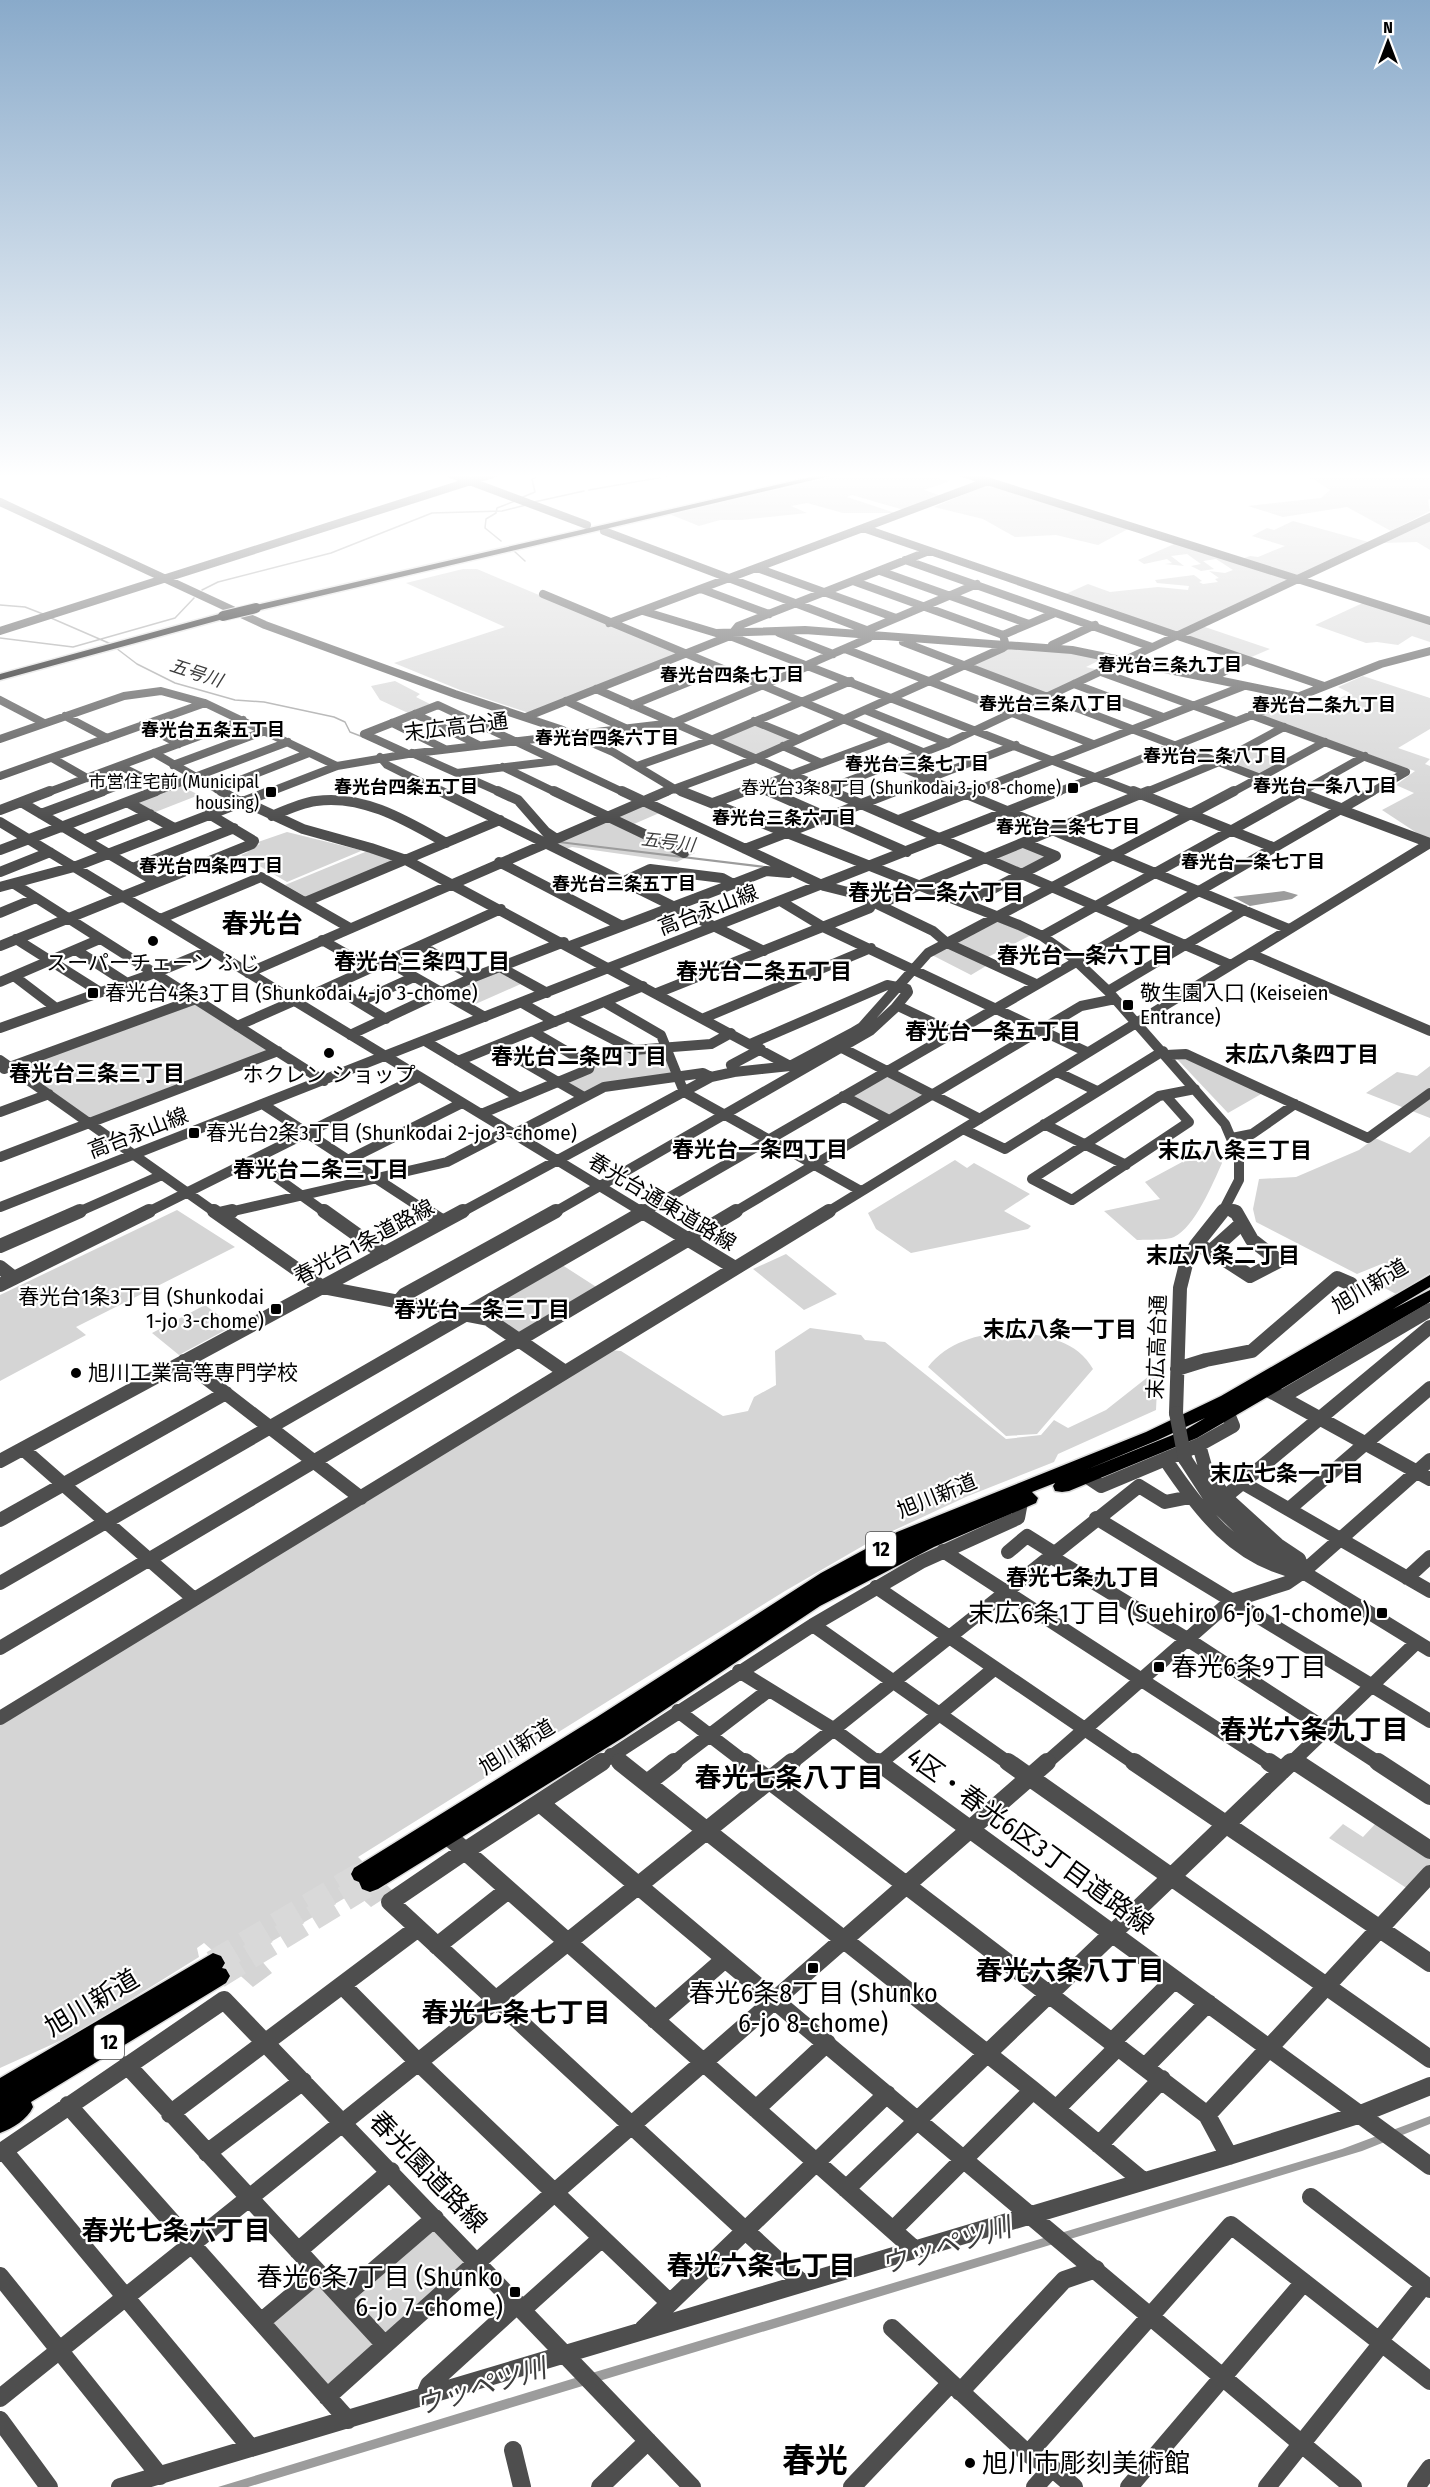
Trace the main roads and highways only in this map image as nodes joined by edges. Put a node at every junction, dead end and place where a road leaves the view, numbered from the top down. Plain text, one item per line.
1 (337, 589) edge
2 (0, 678) edge
3 (1430, 1280) edge
4 (1429, 1308) edge
5 (215, 1970) tunnel mouth
6 (88, 2047) junction
7 (0, 2080) edge
8 (0, 2091) edge
9 (0, 2108) edge
10 (0, 2122) edge

1 - 2 highway, bridge
3 - 4 highway, 旭川新道 / 12
5 - 6 highway, 旭川新道 / 12
6 - 7 highway, 12
6 - 8 highway, 旭川新道 / 12
6 - 9 highway, 旭川新道 / 12
6 - 10 highway, 12

